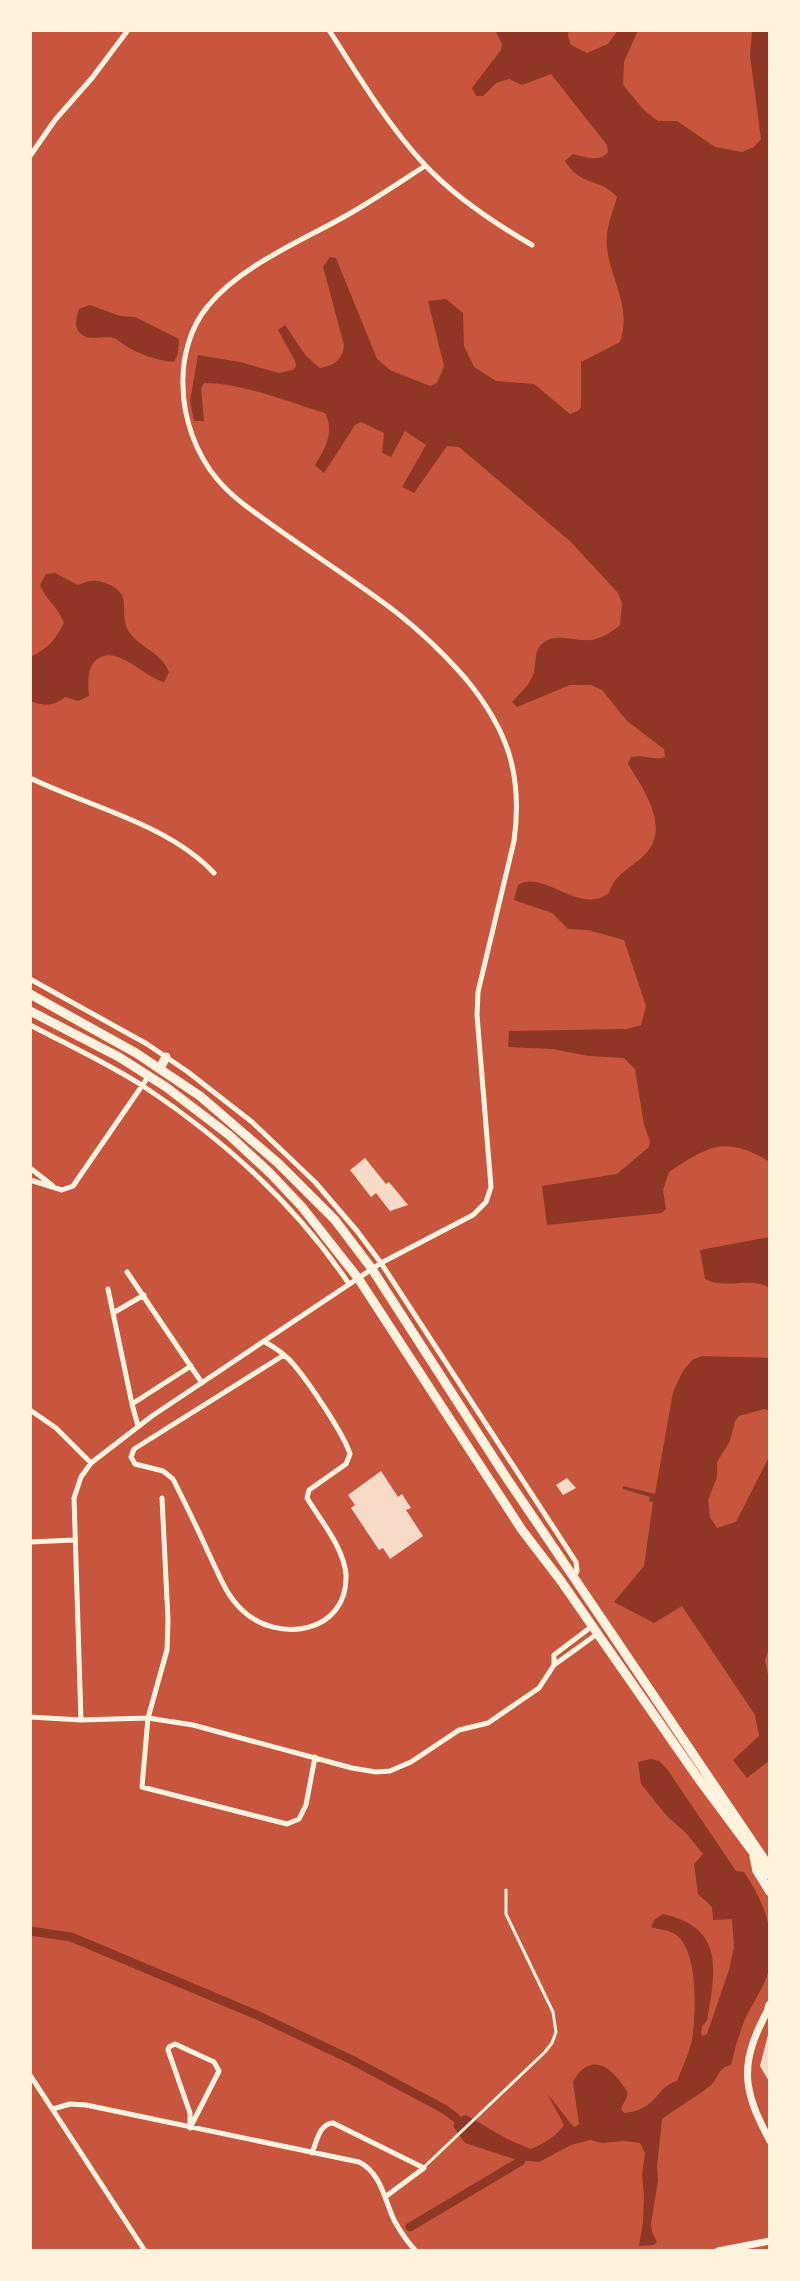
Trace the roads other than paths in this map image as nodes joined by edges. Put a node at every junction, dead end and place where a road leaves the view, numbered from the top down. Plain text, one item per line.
1 (128, 30) edge
2 (329, 30) edge
3 (30, 156) edge
4 (425, 166) junction
5 (532, 245) dead end
6 (30, 778) edge
7 (214, 873) dead end
8 (30, 979) edge
9 (30, 994) edge
10 (30, 1011) edge
11 (30, 1025) edge
12 (166, 1057) junction
13 (160, 1068) junction
14 (149, 1076) junction
15 (142, 1086) junction
16 (30, 1168) edge
17 (30, 1180) edge
18 (57, 1189) junction
19 (376, 1266) junction
20 (127, 1272) dead end
21 (358, 1278) junction
22 (349, 1284) junction
23 (108, 1289) dead end
24 (144, 1295) junction
25 (113, 1313) junction
26 (265, 1342) junction
27 (284, 1355) junction
28 (191, 1366) junction
29 (202, 1383) junction
30 (132, 1404) junction
31 (30, 1410) edge
32 (138, 1426) junction
33 (91, 1463) junction
34 (515, 1468) junction
35 (504, 1474) junction
36 (491, 1484) junction
37 (162, 1498) dead end
38 (74, 1540) junction
39 (30, 1542) edge
40 (573, 1578) junction
41 (595, 1630) junction
42 (30, 1717) edge
43 (148, 1718) junction
44 (81, 1720) junction
45 (315, 1757) junction
46 (754, 1850) junction
47 (770, 1856) edge
48 (770, 1868) edge
49 (770, 1875) edge
50 (506, 1890) dead end
51 (770, 1892) edge
52 (770, 2006) edge
53 (30, 2075) edge
54 (53, 2109) junction
55 (190, 2128) junction
56 (770, 2141) edge
57 (312, 2153) junction
58 (424, 2168) junction
59 (385, 2197) junction
60 (770, 2241) edge
61 (145, 2251) edge
62 (416, 2251) edge
63 (718, 2251) edge

1 - 3 street
2 - 4 street
4 - 5 street
4 - 19 street
6 - 7 street
8 - 12 street
9 - 13 main road
10 - 14 main road
11 - 15 street
12 - 13 main road
12 - 19 street
13 - 19 main road
14 - 15 street
14 - 21 main road
15 - 18 street
15 - 22 street
16 - 18 street
17 - 18 street
19 - 21 street
19 - 34 street
19 - 35 main road
20 - 24 street
21 - 22 street
21 - 36 main road
22 - 26 street
23 - 25 street
24 - 25 street
24 - 28 street
25 - 30 street
26 - 27 street
26 - 29 street
27 - 27 street
28 - 29 street
28 - 30 street
29 - 32 street
30 - 32 street
31 - 33 street
32 - 33 street
33 - 38 street
34 - 35 street
34 - 40 street
35 - 36 main road
35 - 40 main road
36 - 41 main road
37 - 43 street
38 - 39 street
38 - 44 street
40 - 46 main road
41 - 45 street
41 - 46 main road
42 - 44 street
43 - 44 street
43 - 45 street
43 - 45 street
46 - 47 main road
46 - 48 main road
46 - 49 main road
46 - 51 main road
50 - 58 lane
52 - 56 street
53 - 54 street
54 - 55 street
54 - 61 street
55 - 55 street
55 - 57 street
57 - 58 street
57 - 59 street
58 - 59 street
59 - 62 street
60 - 63 street

